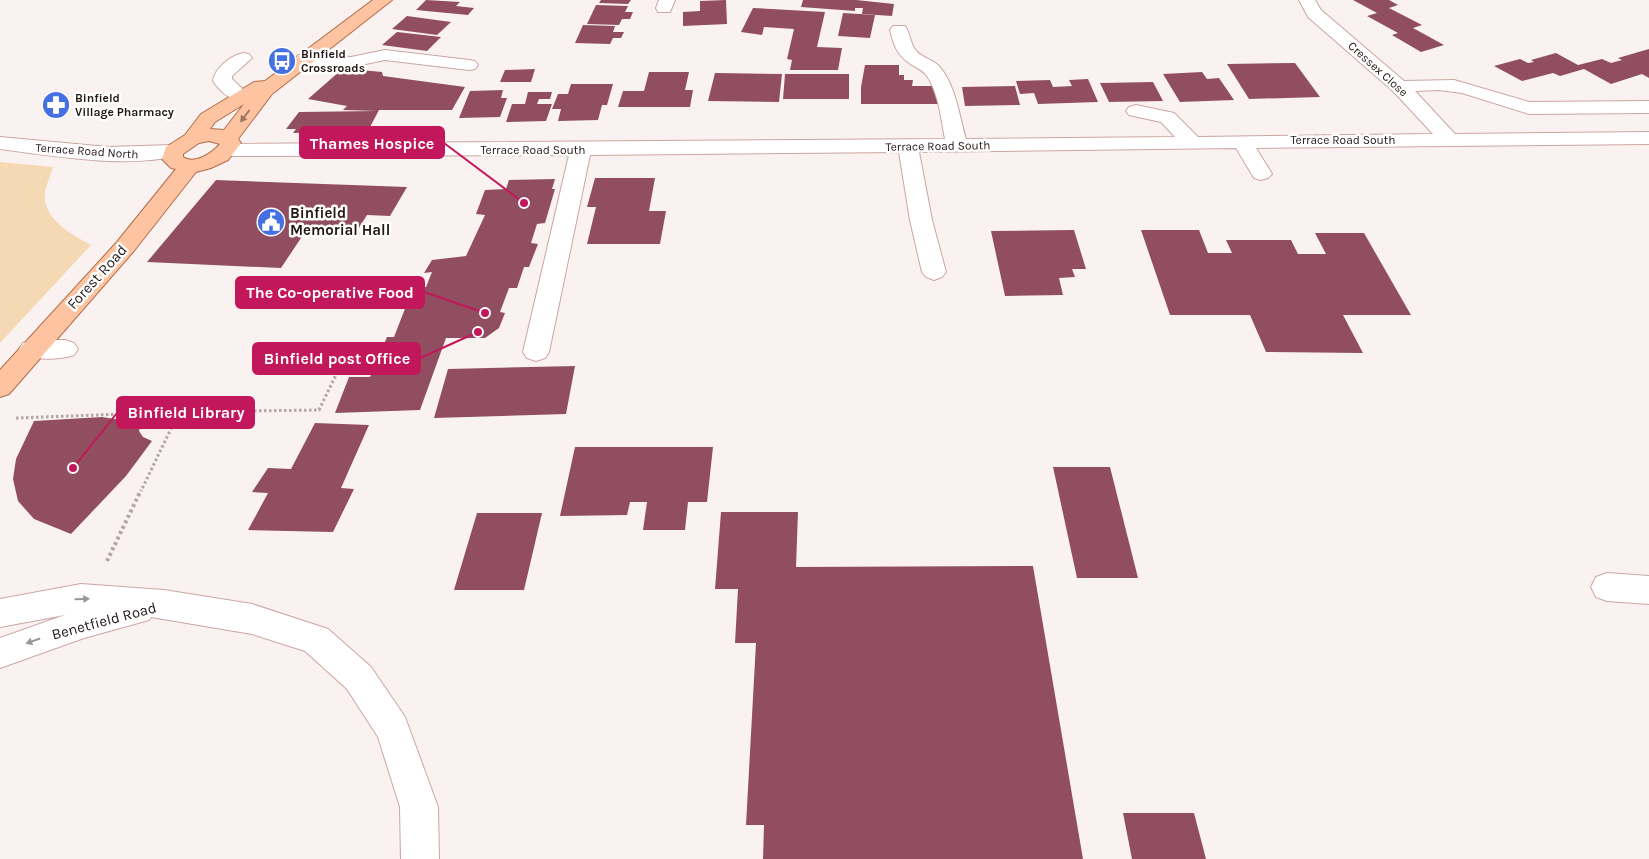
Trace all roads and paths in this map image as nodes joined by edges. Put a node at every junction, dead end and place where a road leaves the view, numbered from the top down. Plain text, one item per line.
1 (384, 0) edge
2 (1307, 0) edge
3 (899, 30) dead end
4 (243, 58) dead end
5 (304, 59) junction
6 (469, 65) dead end
7 (288, 71) junction
8 (1400, 87) junction
9 (241, 97) junction
10 (1649, 107) edge
11 (1136, 111) dead end
12 (1649, 138) edge
13 (192, 139) junction
14 (1450, 140) junction
15 (1242, 141) junction
16 (1192, 142) junction
17 (0, 143) edge
18 (228, 144) junction
19 (957, 145) junction
20 (908, 146) junction
21 (581, 150) junction
22 (182, 158) junction
23 (1261, 174) dead end
24 (934, 272) dead end
25 (349, 348) dead end
26 (32, 349) junction
27 (65, 350) dead end
28 (536, 352) dead end
29 (0, 387) edge
30 (179, 412) junction
31 (12, 418) dead end
32 (103, 569) dead end
33 (1607, 587) dead end
34 (1649, 590) edge
35 (164, 604) junction
36 (0, 613) edge
37 (0, 653) edge
38 (420, 859) edge

1 - 5 main road
2 - 8 street, Cressex Close
3 - 19 street
4 - 9 street
5 - 6 street
5 - 7 main road
7 - 9 main road
7 -> 18 main road
8 - 10 street
8 - 14 street, Cressex Close
9 - 13 main road
11 - 16 street
12 - 14 street, Terrace Road South
13 - 18 main road
13 - 22 main road, Forest Road
14 - 15 street, Terrace Road South
15 - 16 street, Terrace Road South
15 - 23 street
16 - 19 street, Terrace Road South
17 - 22 street, Terrace Road North
18 - 21 street, Terrace Road South
18 - 22 main road
19 - 20 street, Terrace Road South
20 - 21 street, Terrace Road South
20 - 24 street
21 - 28 street
22 - 26 main road, Forest Road
25 - 30 path
26 - 27 street
26 - 29 main road, Forest Road
30 - 31 path
30 - 32 path
33 - 34 street
36 -> 35 street, Benetfield Road
35 -> 37 street, Benetfield Road
35 - 38 street

